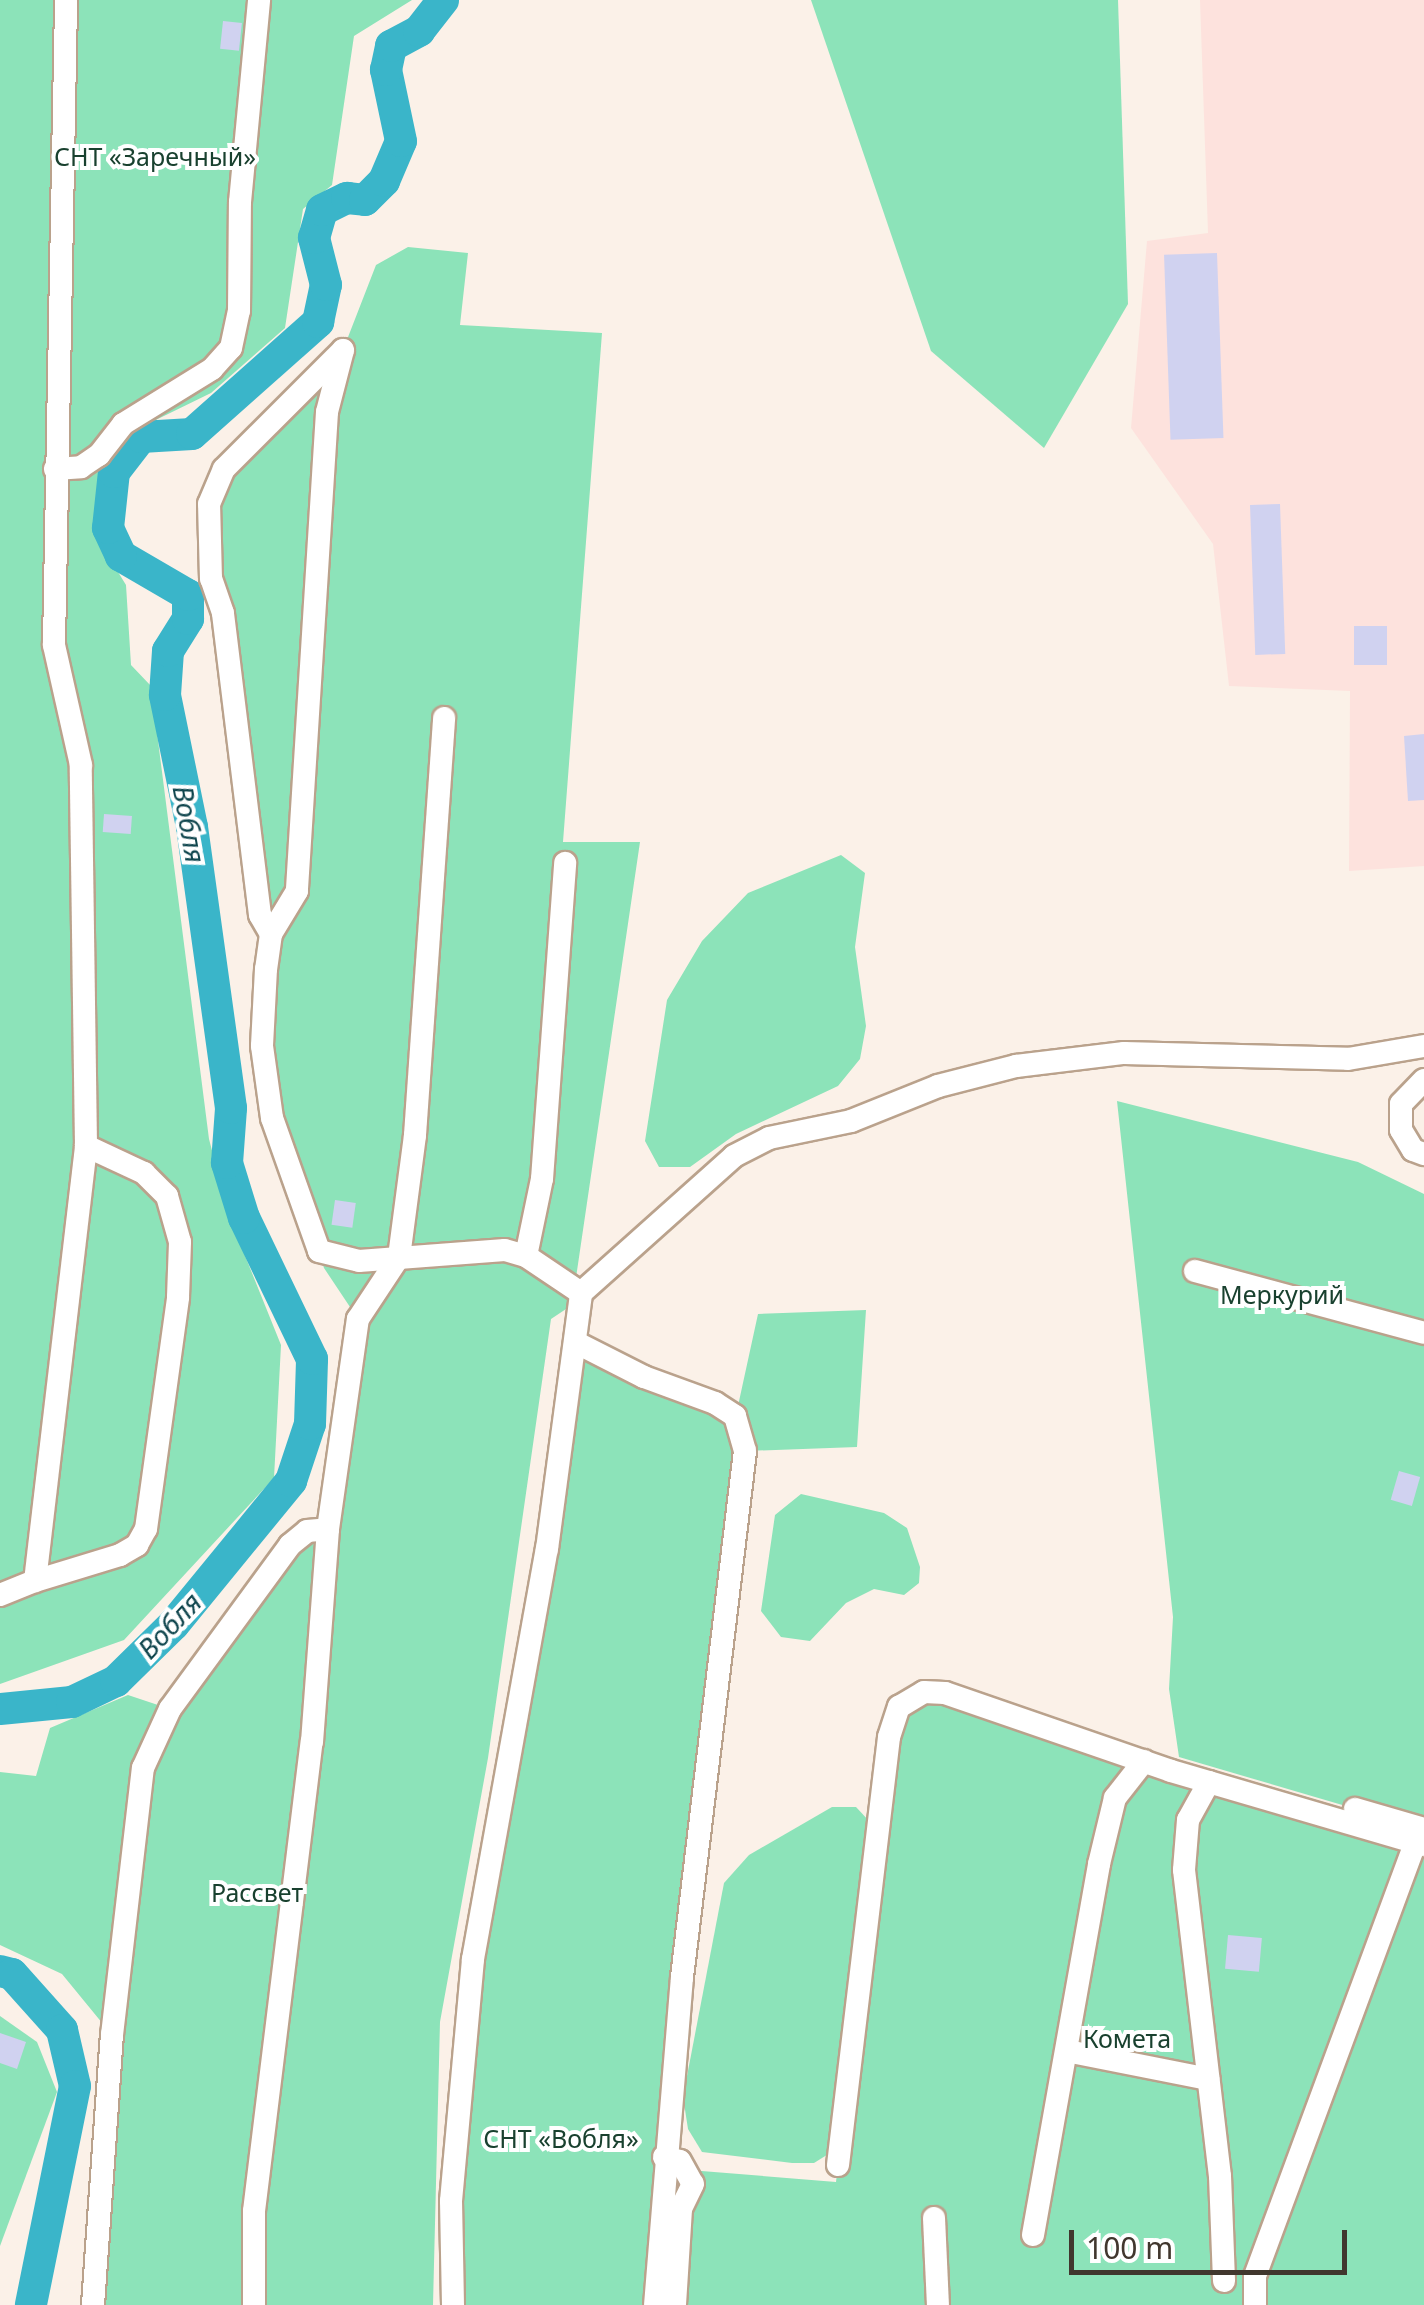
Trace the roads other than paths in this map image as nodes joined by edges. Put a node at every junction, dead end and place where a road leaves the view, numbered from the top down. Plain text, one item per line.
1 (66, 0) edge
2 (259, 0) edge
3 (55, 469) junction
4 (444, 718) dead end
5 (565, 863) dead end
6 (271, 934) junction
7 (1424, 1046) edge
8 (1424, 1080) edge
9 (86, 1146) junction
10 (1424, 1154) edge
11 (526, 1256) junction
12 (399, 1257) junction
13 (1195, 1271) dead end
14 (581, 1293) junction
15 (1424, 1333) edge
16 (575, 1342) junction
17 (328, 1529) junction
18 (35, 1581) junction
19 (0, 1594) edge
20 (1144, 1761) junction
21 (1244, 1778) dead end
22 (1209, 1782) junction
23 (1421, 1839) edge
24 (1067, 2052) junction
25 (1208, 2079) junction
26 (664, 2156) junction
27 (838, 2165) dead end
28 (934, 2218) dead end
29 (1034, 2234) dead end
30 (1224, 2281) dead end
31 (92, 2305) edge
32 (254, 2305) edge
33 (453, 2305) edge
34 (655, 2305) edge
35 (675, 2305) edge
36 (938, 2305) edge
37 (1255, 2305) edge

1 - 3 street
2 - 3 street
3 - 9 street
4 - 12 street
5 - 11 street
6 - 6 street
6 - 12 street
7 - 14 street
8 - 10 street
9 - 18 street
9 - 18 street
11 - 12 street
11 - 14 street
12 - 17 street
13 - 15 street
14 - 16 street
16 - 26 street
16 - 33 street
17 - 31 street
17 - 32 street
18 - 19 street
20 - 22 street
20 - 24 street
20 - 27 street
21 - 23 street
22 - 23 street
22 - 25 street
23 - 37 street
24 - 25 street
24 - 29 street
25 - 30 street
26 - 34 street
26 - 35 street
28 - 36 street

